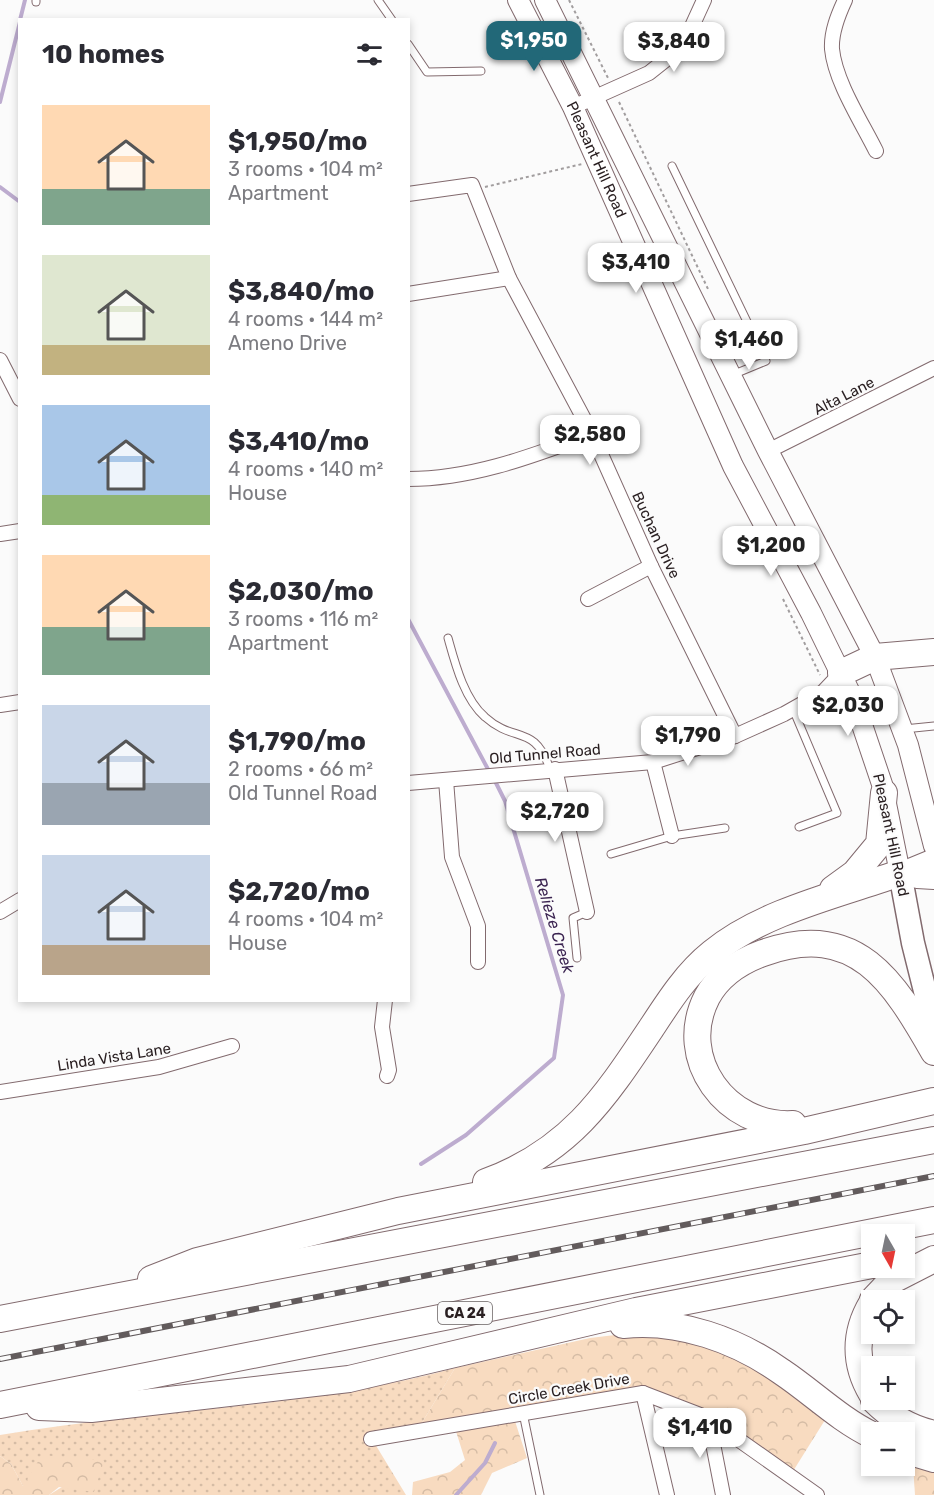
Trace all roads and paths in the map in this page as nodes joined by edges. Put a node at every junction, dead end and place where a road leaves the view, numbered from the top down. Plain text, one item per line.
1 (378, 0) edge
2 (518, 0) edge
3 (545, 0) edge
4 (704, 0) edge
5 (845, 0) edge
6 (391, 18) edge
7 (410, 47) edge
8 (481, 71) dead end
9 (595, 97) junction
10 (573, 107) junction
11 (876, 151) dead end
12 (584, 164) dead end
13 (672, 166) dead end
14 (473, 187) junction
15 (410, 194) edge
16 (509, 278) junction
17 (410, 294) edge
18 (0, 360) edge
19 (934, 368) edge
20 (731, 375) junction
21 (18, 395) edge
22 (592, 434) junction
23 (768, 451) junction
24 (410, 479) edge
25 (18, 531) edge
26 (0, 534) edge
27 (651, 566) junction
28 (588, 599) dead end
29 (448, 638) dead end
30 (934, 652) edge
31 (875, 657) junction
32 (841, 673) junction
33 (18, 702) edge
34 (0, 705) edge
35 (793, 709) junction
36 (934, 726) edge
37 (903, 729) junction
38 (735, 736) junction
39 (653, 762) junction
40 (552, 769) junction
41 (446, 780) junction
42 (410, 783) edge
43 (884, 793) junction
44 (799, 826) dead end
45 (725, 828) dead end
46 (672, 836) junction
47 (934, 846) edge
48 (611, 854) dead end
49 (934, 859) edge
50 (900, 873) junction
51 (934, 879) edge
52 (820, 900) junction
53 (18, 901) edge
54 (0, 912) edge
55 (587, 912) joint
56 (577, 958) dead end
57 (478, 962) dead end
58 (385, 1002) edge
59 (934, 1027) edge
60 (232, 1046) dead end
61 (934, 1053) edge
62 (387, 1076) dead end
63 (0, 1092) edge
64 (934, 1101) edge
65 (892, 1110) junction
66 (934, 1140) edge
67 (398, 1211) junction
68 (932, 1221) edge
69 (934, 1258) edge
70 (915, 1259) edge
71 (861, 1267) edge
72 (883, 1290) edge
73 (96, 1300) junction
74 (0, 1319) edge
75 (861, 1327) edge
76 (539, 1335) junction
77 (861, 1372) edge
78 (643, 1393) junction
79 (0, 1405) edge
80 (884, 1410) edge
81 (523, 1413) junction
82 (708, 1418) junction
83 (861, 1427) edge
84 (934, 1434) edge
85 (371, 1439) dead end
86 (915, 1453) edge
87 (934, 1459) edge
88 (540, 1495) edge
89 (667, 1495) edge
90 (723, 1495) edge
91 (817, 1495) edge

1 - 6 lane
2 - 10 main road, Pleasant Hill Road
3 - 9 main road, Pleasant Hill Road
4 - 9 street
5 - 11 street
7 - 8 lane
9 - 10 street
9 - 20 main road, Pleasant Hill Road
10 - 32 main road, Pleasant Hill Road
12 - 14 path
13 - 20 lane
14 - 15 street
14 - 16 street, Buchan Drive
16 - 17 street
16 - 22 street, Buchan Drive
18 - 21 street
19 - 23 street, Alta Lane
20 - 23 main road, Pleasant Hill Road
22 - 24 street
22 - 27 street, Buchan Drive
23 - 31 main road, Pleasant Hill Road
25 - 26 street
27 - 28 street
27 - 38 street, Buchan Drive
29 - 40 lane
30 - 31 highway
31 - 32 highway
31 - 37 main road, Pleasant Hill Road
32 - 35 street, Old Tunnel Road
32 - 43 main road, Pleasant Hill Road
33 - 34 street
35 - 38 street, Old Tunnel Road
35 - 44 lane
36 - 37 lane
37 - 47 main road, Pleasant Hill Road
38 - 39 street, Old Tunnel Road
39 - 40 street, Old Tunnel Road
39 - 46 street
40 - 41 street, Old Tunnel Road
40 - 55 street
41 - 42 street, Old Tunnel Road
41 - 57 street
43 - 50 main road, Pleasant Hill Road
43 - 52 highway
45 - 46 lane
46 - 48 lane
49 - 50 main road
50 - 51 main road
50 - 52 highway
50 - 59 main road, Pleasant Hill Road
52 - 67 highway
53 - 54 street
55 - 56 lane
58 - 62 street
60 - 63 street, Linda Vista Lane
61 - 65 highway
64 - 65 highway
65 - 67 highway
66 - 73 highway
67 - 73 highway
68 - 79 highway, CA 24
69 - 70 highway
69 - 72 highway
71 - 76 highway
73 - 74 highway
75 - 77 highway
76 - 79 highway
76 - 83 highway
78 - 81 street, Circle Creek Drive
78 - 82 street, Circle Creek Drive
78 - 89 street
80 - 84 highway
81 - 85 street, Circle Creek Drive
81 - 88 lane
82 - 90 street
82 - 91 street, Circle Creek Drive
86 - 87 highway

